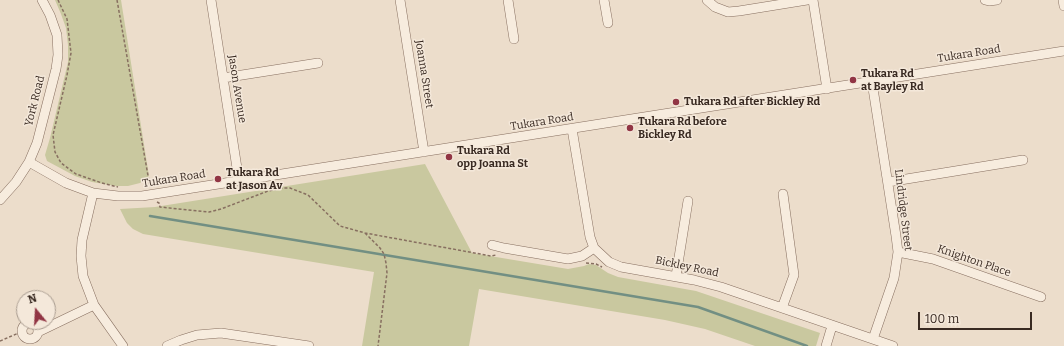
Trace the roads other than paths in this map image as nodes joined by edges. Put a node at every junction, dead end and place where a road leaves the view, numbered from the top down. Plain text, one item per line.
1 (42, 0) edge
2 (211, 0) edge
3 (400, 0) edge
4 (508, 0) edge
5 (604, 0) edge
6 (807, 0) edge
7 (813, 0) edge
8 (985, 0) edge
9 (997, 0) edge
10 (1063, 0) edge
11 (707, 4) edge
12 (1064, 6) edge
13 (608, 23) dead end
14 (514, 39) dead end
15 (1064, 51) edge
16 (318, 63) dead end
17 (223, 78) junction
18 (872, 82) junction
19 (827, 89) junction
20 (572, 129) junction
21 (424, 152) junction
22 (1023, 160) dead end
23 (29, 162) junction
24 (239, 181) junction
25 (888, 182) junction
26 (93, 193) junction
27 (783, 194) dead end
28 (0, 200) edge
29 (688, 201) dead end
30 (492, 245) dead end
31 (594, 248) junction
32 (898, 252) junction
33 (676, 276) junction
34 (1041, 297) dead end
35 (94, 305) junction
36 (782, 308) junction
37 (832, 326) junction
38 (21, 332) road end
39 (873, 339) junction
40 (123, 346) edge
41 (167, 346) edge
42 (305, 346) edge
43 (826, 346) edge
44 (892, 346) edge

1 - 23 street, York Road
2 - 17 street, Jason Avenue
3 - 21 street, Joanna Street
4 - 14 street
5 - 13 street
6 - 11 street
7 - 19 street
8 - 9 street
10 - 12 street
15 - 18 street, Tukara Road
16 - 17 street
17 - 24 street, Jason Avenue
18 - 19 street, Tukara Road
18 - 25 street, Lindridge Street
19 - 20 street, Tukara Road
20 - 21 street, Tukara Road
20 - 31 street, Bickley Road
21 - 24 street, Tukara Road
22 - 25 street
23 - 26 street, Tukara Road
23 - 28 street, York Road
24 - 26 street, Tukara Road
25 - 32 street, Lindridge Street
26 - 35 street
27 - 36 street
29 - 33 street
30 - 31 street
31 - 33 street, Bickley Road
32 - 34 street, Knighton Place
32 - 39 street, Lindridge Street
33 - 36 street, Bickley Road
35 - 38 street
35 - 40 street
36 - 37 street, Bickley Road
37 - 39 street, Bickley Road
37 - 43 street
39 - 44 street, Bickley Road
41 - 42 street

